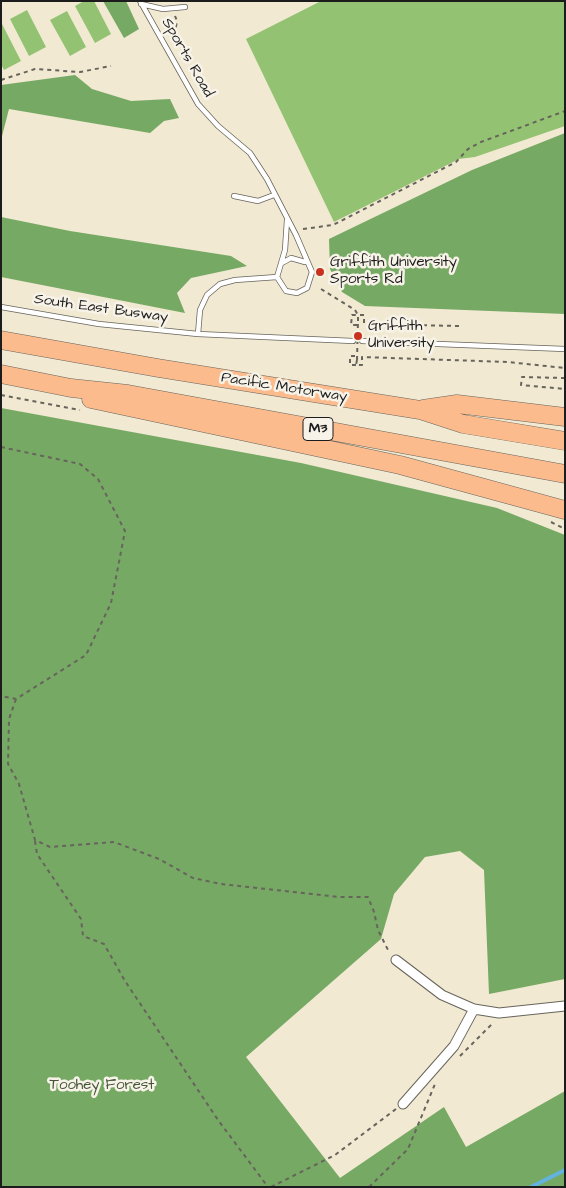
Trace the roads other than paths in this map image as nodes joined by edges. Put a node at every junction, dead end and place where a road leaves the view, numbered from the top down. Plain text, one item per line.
1 (141, 2) edge
2 (185, 6) dead end
3 (274, 195) junction
4 (234, 196) dead end
5 (287, 220) junction
6 (306, 262) junction
7 (282, 263) junction
8 (277, 277) junction
9 (1, 307) edge
10 (198, 334) junction
11 (1, 340) edge
12 (353, 341) dead end
13 (362, 341) dead end
14 (565, 349) edge
15 (1, 374) edge
16 (71, 388) junction
17 (420, 410) junction
18 (565, 417) edge
19 (565, 441) edge
20 (565, 474) edge
21 (565, 510) edge
22 (396, 960) road end
23 (565, 1006) edge
24 (474, 1009) junction
25 (403, 1104) road end

1 - 2 lane
1 - 3 lane, Sports Road
3 - 4 lane
3 - 5 lane, Sports Road
5 - 6 lane, Sports Road
5 - 7 lane
6 - 7 lane
6 - 8 lane, Sports Road
7 - 8 lane
8 - 10 lane
9 - 10 lane, South East Busway
10 - 12 lane, South East Busway
11 - 17 highway, Pacific Motorway / M3
13 - 14 lane
15 - 16 highway, M3
16 - 20 highway, M3
16 - 21 highway
17 - 18 highway
17 - 19 highway, Pacific Motorway / M3
22 - 24 street
23 - 24 street
24 - 25 street

